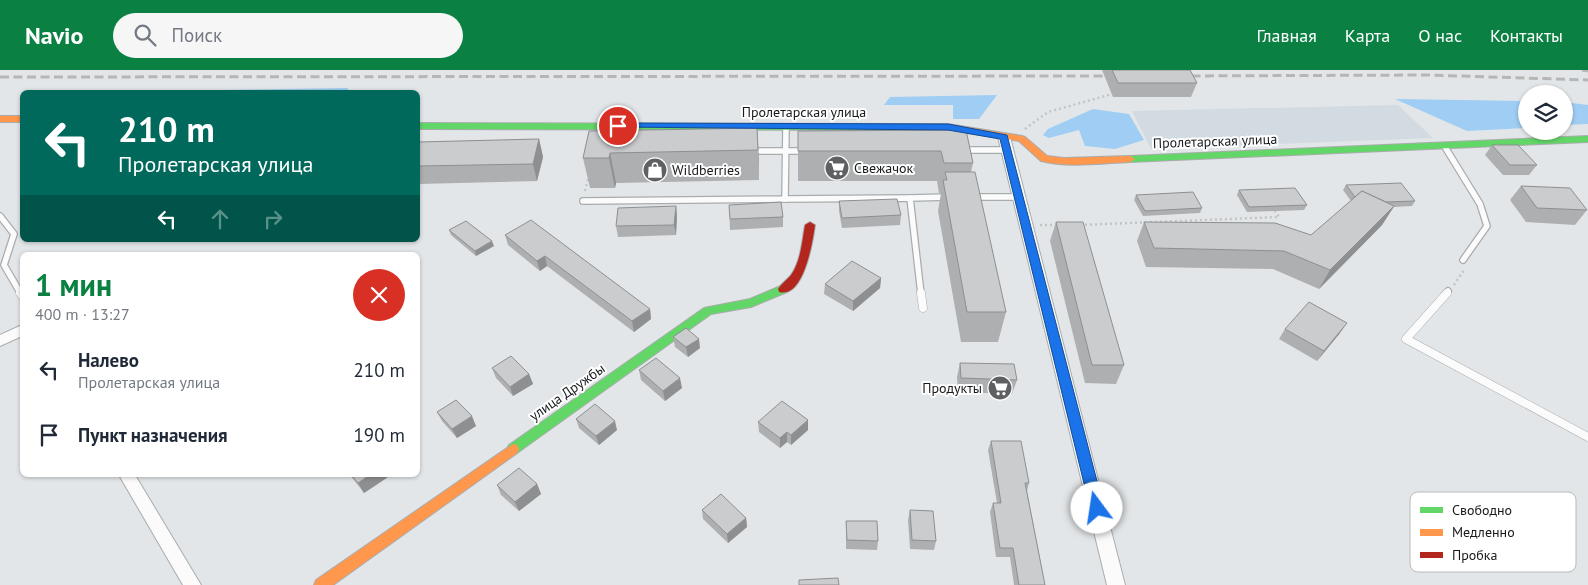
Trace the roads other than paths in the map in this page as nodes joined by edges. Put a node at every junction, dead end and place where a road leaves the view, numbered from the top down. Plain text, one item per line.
1 (0, 119) edge
2 (20, 119) edge
3 (420, 126) edge
4 (786, 127) junction
5 (1588, 139) edge
6 (1006, 143) junction
7 (1445, 147) junction
8 (810, 150) edge
9 (960, 150) edge
10 (739, 151) edge
11 (786, 151) junction
12 (959, 197) edge
13 (969, 197) edge
14 (1019, 197) junction
15 (910, 198) junction
16 (785, 199) junction
17 (583, 201) road end
18 (0, 216) edge
19 (810, 225) dead end
20 (1463, 260) road end
21 (1448, 291) road end
22 (20, 293) edge
23 (923, 308) dead end
24 (20, 331) edge
25 (0, 341) edge
26 (1588, 437) edge
27 (129, 477) edge
28 (192, 585) edge
29 (321, 585) edge
30 (1116, 585) edge

1 - 2 main road
3 - 4 main road, Пролетарская улица
4 - 6 main road, Пролетарская улица
4 - 11 lane
5 - 7 main road, Пролетарская улица
6 - 7 main road, Пролетарская улица
6 - 9 lane
6 - 14 street
7 - 20 lane
8 - 11 lane
10 - 11 lane
11 - 16 lane
12 - 15 lane
13 - 14 lane
14 - 30 street
15 - 16 lane
15 - 23 lane
16 - 17 lane
18 - 22 lane
19 - 29 main road, улица Дружбы
21 - 26 lane
24 - 25 street
27 - 28 street

